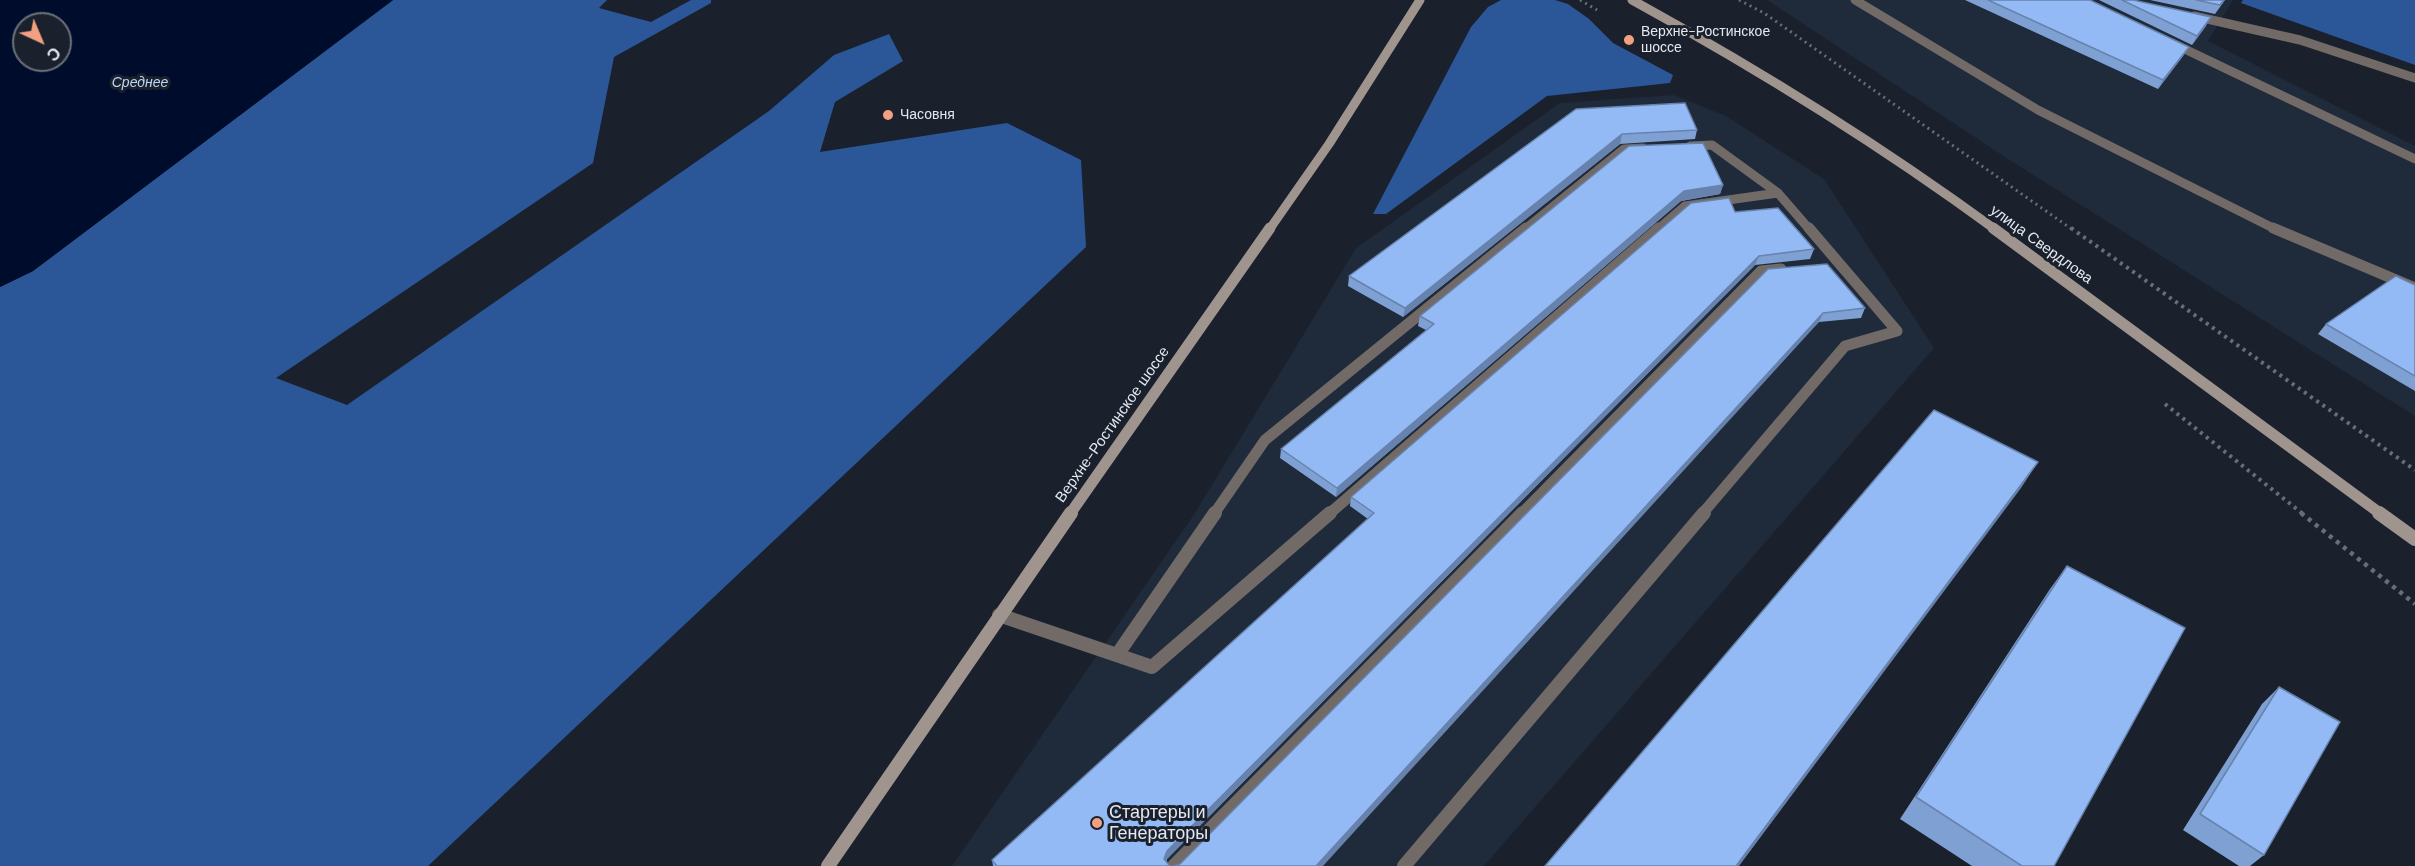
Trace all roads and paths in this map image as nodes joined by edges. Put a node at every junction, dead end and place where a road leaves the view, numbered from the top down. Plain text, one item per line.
1 (1420, 0) edge
2 (1580, 0) edge
3 (1632, 0) edge
4 (1740, 0) edge
5 (1855, 0) edge
6 (2185, 14) edge
7 (1606, 15) dead end
8 (2158, 36) edge
9 (2415, 78) edge
10 (1679, 146) edge
11 (1657, 147) edge
12 (2415, 159) edge
13 (1778, 193) junction
14 (1794, 268) edge
15 (2415, 288) edge
16 (2164, 402) dead end
17 (2415, 470) edge
18 (2415, 539) edge
19 (2415, 604) edge
20 (999, 615) junction
21 (1118, 655) junction
22 (828, 866) edge
23 (1174, 866) edge
24 (1404, 866) edge

1 - 20 main road, Верхне-Ростинское шоссе
2 - 7 path
3 - 18 main road, улица Свердлова
4 - 17 path
5 - 15 lane
6 - 9 lane
8 - 12 lane
10 - 13 lane
11 - 21 lane
13 - 21 lane
13 - 24 lane
14 - 23 lane
16 - 19 path
20 - 21 lane
20 - 22 main road, Верхне-Ростинское шоссе

